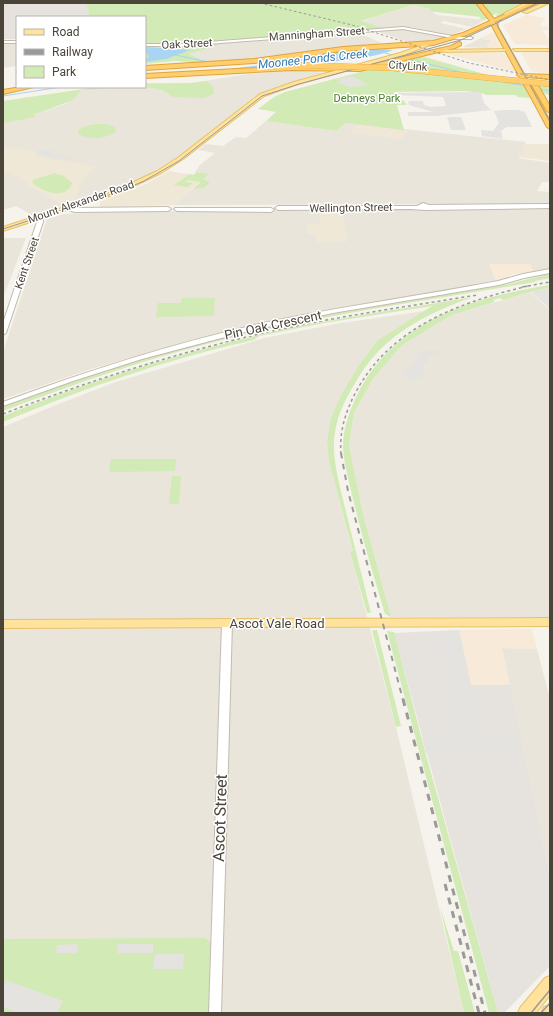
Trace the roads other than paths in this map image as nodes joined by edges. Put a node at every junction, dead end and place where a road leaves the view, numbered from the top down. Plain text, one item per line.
1 (478, 3) edge
2 (482, 3) edge
3 (529, 3) edge
4 (534, 3) edge
5 (542, 3) edge
6 (547, 3) edge
7 (525, 12) junction
8 (496, 22) junction
9 (230, 41) joint
10 (3, 42) edge
11 (16, 42) edge
12 (460, 43) junction
13 (146, 45) edge
14 (420, 46) junction
15 (435, 48) junction
16 (398, 50) junction
17 (495, 50) junction
18 (508, 50) junction
19 (515, 50) junction
20 (550, 50) edge
21 (409, 54) junction
22 (512, 57) junction
23 (369, 65) junction
24 (146, 68) edge
25 (321, 68) junction
26 (343, 69) junction
27 (527, 72) junction
28 (146, 73) edge
29 (146, 73) edge
30 (326, 75) junction
31 (520, 75) junction
32 (545, 76) edge
33 (550, 83) edge
34 (16, 84) edge
35 (299, 84) junction
36 (16, 88) edge
37 (22, 88) edge
38 (528, 89) junction
39 (3, 90) edge
40 (539, 94) junction
41 (548, 94) dead end
42 (540, 110) junction
43 (550, 111) edge
44 (550, 127) edge
45 (550, 206) edge
46 (66, 208) junction
47 (40, 217) junction
48 (32, 219) junction
49 (3, 229) edge
50 (550, 271) edge
51 (3, 319) edge
52 (3, 333) edge
53 (3, 404) edge
54 (550, 622) edge
55 (227, 623) junction
56 (3, 624) edge
57 (550, 984) edge
58 (214, 1013) edge
59 (526, 1013) edge

1 - 8 highway
2 - 8 highway
3 - 8 main road
4 - 8 highway
5 - 7 highway
6 - 7 main road
7 - 8 highway
8 - 12 highway
8 - 12 highway
8 - 18 highway
8 - 19 highway
9 - 12 street, Manningham Street
9 - 13 street, Oak Street
10 - 11 street
12 - 15 highway
12 - 15 highway
12 - 15 main road
12 - 15 highway
12 - 17 main road
14 - 15 highway
14 - 16 highway
14 - 21 main road
15 - 21 main road
15 - 21 highway, Mount Alexander Road
16 - 21 main road
16 - 23 main road
16 - 23 main road, Mount Alexander Road
16 - 24 highway
17 - 18 main road
17 - 22 main road
18 - 19 highway
18 - 22 highway
19 - 20 main road
19 - 27 highway
21 - 23 highway, Mount Alexander Road
22 - 31 highway
23 - 26 highway
23 - 35 main road, Mount Alexander Road
25 - 26 highway
25 - 29 highway
25 - 30 highway
26 - 30 main road, Mount Alexander Road
27 - 31 highway
27 - 32 highway
27 - 40 highway
28 - 33 highway, CityLink, bridge
30 - 35 main road, Mount Alexander Road
31 - 38 highway
34 - 39 highway
35 - 46 main road, Mount Alexander Road
36 - 39 highway
37 - 39 highway
38 - 40 highway
38 - 42 highway
40 - 41 highway
40 - 43 highway
42 - 43 highway
42 - 44 highway
45 - 46 street, Wellington Street
46 - 47 main road, Mount Alexander Road
47 - 48 main road, Mount Alexander Road
47 - 52 street, Kent Street
48 - 49 main road, Mount Alexander Road
48 - 51 street, Kent Street
50 - 53 street, Pin Oak Crescent
54 - 55 main road, Ascot Vale Road
55 - 56 main road, Ascot Vale Road
55 - 58 street, Ascot Street
57 - 59 main road

